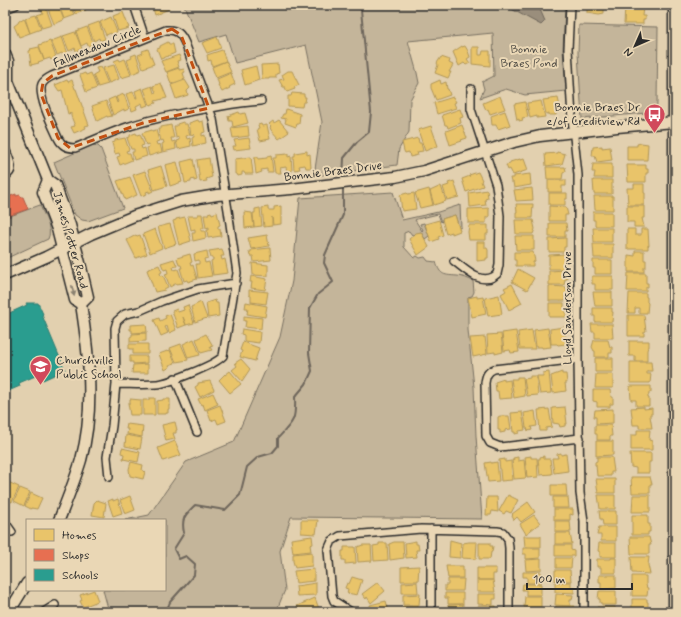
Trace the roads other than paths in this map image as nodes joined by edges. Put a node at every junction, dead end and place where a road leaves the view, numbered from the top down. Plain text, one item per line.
1 (16, 5) edge
2 (134, 5) edge
3 (570, 5) edge
4 (674, 5) edge
5 (5, 9) edge
6 (146, 38) junction
7 (5, 54) edge
8 (7, 79) edge
9 (471, 89) dead end
10 (261, 101) dead end
11 (209, 108) junction
12 (675, 122) edge
13 (574, 131) junction
14 (5, 148) edge
15 (485, 151) junction
16 (5, 176) edge
17 (48, 180) junction
18 (226, 194) junction
19 (75, 243) junction
20 (62, 249) junction
21 (454, 261) dead end
22 (5, 275) edge
23 (236, 283) junction
24 (81, 304) junction
25 (578, 359) junction
26 (175, 378) junction
27 (116, 384) junction
28 (197, 432) dead end
29 (580, 438) junction
30 (109, 477) dead end
31 (59, 519) edge
32 (5, 522) edge
33 (431, 529) junction
34 (12, 532) dead end
35 (26, 585) edge
36 (55, 604) dead end
37 (9, 612) edge
38 (44, 612) edge
39 (351, 612) edge
40 (431, 612) edge
41 (509, 612) edge
42 (584, 612) edge
43 (674, 612) edge

1 - 5 street
2 - 6 street
3 - 13 street, Lloyd Sanderson Drive
4 - 12 street
6 - 11 street, Fallmeadow Circle
6 - 11 street, Fallmeadow Circle
7 - 8 street, James Potter Road
8 - 17 street, James Potter Road
9 - 15 street
10 - 11 street
11 - 18 street, Fallmeadow Circle
12 - 13 street, Bonnie Braes Drive
12 - 43 street
13 - 15 street, Bonnie Braes Drive
13 - 25 street, Lloyd Sanderson Drive
14 - 16 street
15 - 18 street, Bonnie Braes Drive
15 - 21 street
17 - 19 street, James Potter Road
17 - 20 street, James Potter Road
18 - 19 street, Bonnie Braes Drive
18 - 23 street, Fallmeadow Circle
19 - 20 street, Bonnie Braes Drive
19 - 24 street, James Potter Road
20 - 22 street, Bonnie Braes Drive
20 -> 24 street, James Potter Road
23 - 26 street, Fallmeadow Circle
23 - 27 street
24 - 31 street, James Potter Road
25 - 29 street, Lloyd Sanderson Drive
25 - 29 street
26 - 27 street
26 - 28 street
27 - 30 street
29 - 42 street, Lloyd Sanderson Drive
32 - 34 street
33 - 39 street
33 - 40 street
33 - 41 street
35 - 37 street
36 - 38 street

